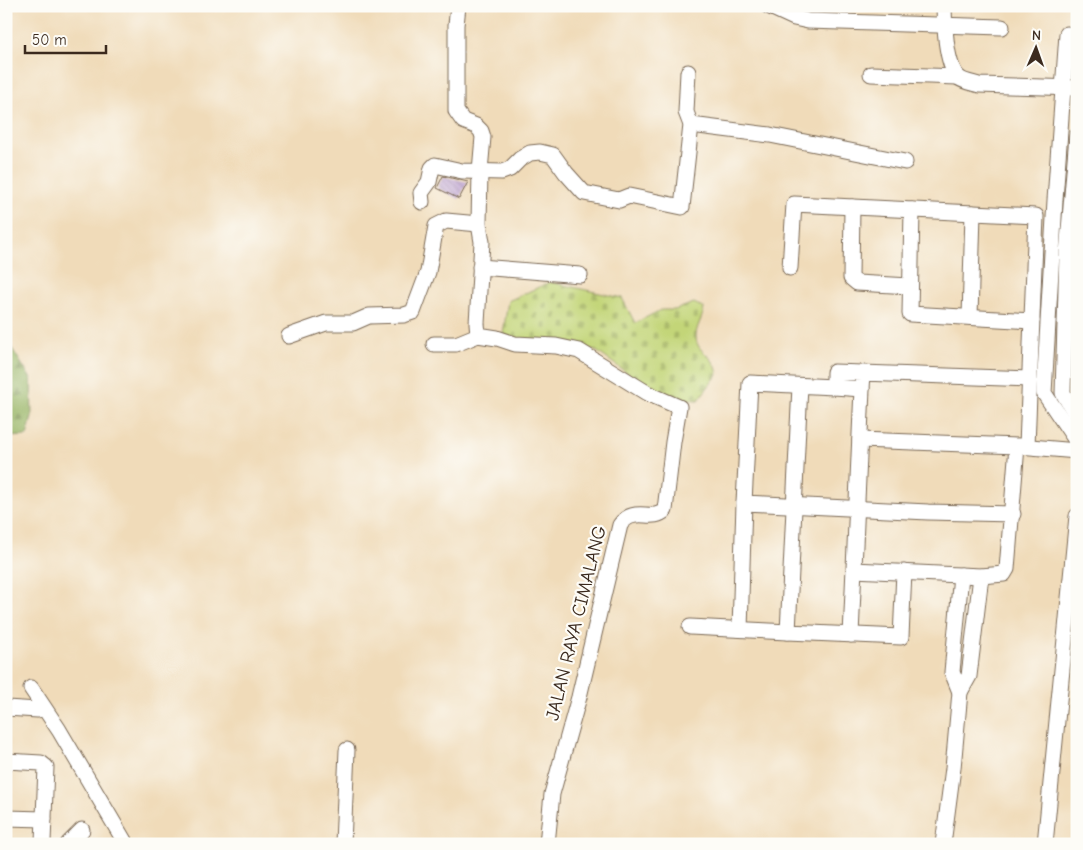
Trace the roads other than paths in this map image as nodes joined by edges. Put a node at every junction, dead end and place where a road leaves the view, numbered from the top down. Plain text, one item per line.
1 (458, 6) edge
2 (768, 6) edge
3 (944, 6) edge
4 (945, 25) junction
5 (1002, 27) dead end
6 (1067, 34) dead end
7 (688, 72) dead end
8 (871, 74) dead end
9 (958, 77) junction
10 (1070, 88) edge
11 (691, 125) junction
12 (1077, 136) edge
13 (905, 162) dead end
14 (480, 171) junction
15 (1055, 200) junction
16 (1071, 200) junction
17 (422, 202) dead end
18 (852, 207) junction
19 (912, 210) junction
20 (973, 213) junction
21 (479, 224) junction
22 (1072, 255) edge
23 (480, 267) junction
24 (790, 268) dead end
25 (580, 275) dead end
26 (910, 286) junction
27 (970, 317) junction
28 (1032, 321) junction
29 (478, 335) junction
30 (289, 336) dead end
31 (434, 344) dead end
32 (863, 374) junction
33 (1029, 378) junction
34 (800, 386) junction
35 (834, 387) junction
36 (862, 389) junction
37 (1077, 417) edge
38 (860, 440) junction
39 (1077, 442) edge
40 (1022, 446) junction
41 (1077, 451) edge
42 (744, 503) junction
43 (795, 506) junction
44 (857, 509) junction
45 (1012, 514) junction
46 (1077, 516) edge
47 (854, 570) junction
48 (904, 572) junction
49 (961, 575) junction
50 (981, 576) junction
51 (690, 627) dead end
52 (740, 629) junction
53 (788, 632) junction
54 (850, 635) junction
55 (31, 688) dead end
56 (960, 692) junction
57 (6, 708) edge
58 (38, 710) dead end
59 (347, 750) dead end
60 (6, 761) edge
61 (6, 818) edge
62 (44, 820) junction
63 (82, 830) dead end
64 (43, 842) dead end
65 (68, 844) edge
66 (126, 844) edge
67 (342, 844) edge
68 (547, 844) edge
69 (943, 844) edge
70 (1045, 844) edge

1 - 14 street
2 - 4 street
3 - 4 street
4 - 5 street
4 - 9 street
6 - 10 street
7 - 11 street
8 - 9 street
9 - 10 street
10 - 15 street
11 - 13 street
11 - 14 street
12 - 16 street
14 - 17 street
14 - 21 street
15 - 16 street
15 - 39 street
16 - 22 street
18 - 19 street
18 - 24 street
18 - 26 street
19 - 20 street
19 - 26 street
20 - 27 street
20 - 28 street
21 - 23 street
21 - 30 street
22 - 37 street
23 - 25 street
23 - 29 street
26 - 27 street
27 - 28 street
28 - 33 street
29 - 31 street
29 - 68 street, JALAN RAYA CIMALANG
32 - 33 street
32 - 35 street
32 - 36 street
33 - 40 street
34 - 35 street
34 - 42 street
34 - 43 street
35 - 36 street
36 - 38 street
38 - 40 street
38 - 44 street
40 - 41 street
40 - 45 street
42 - 43 street
42 - 52 street
43 - 44 street
43 - 53 street
44 - 45 street
44 - 47 street
45 - 50 street
46 - 70 street
47 - 48 street
47 - 54 street
48 - 49 street
48 - 54 street
49 - 50 street
49 - 56 street
50 - 56 street
51 - 52 street
52 - 53 street
53 - 54 street
55 - 66 street
56 - 69 street
57 - 58 street
59 - 67 street
60 - 62 street
61 - 62 street
62 - 64 street
63 - 65 street

